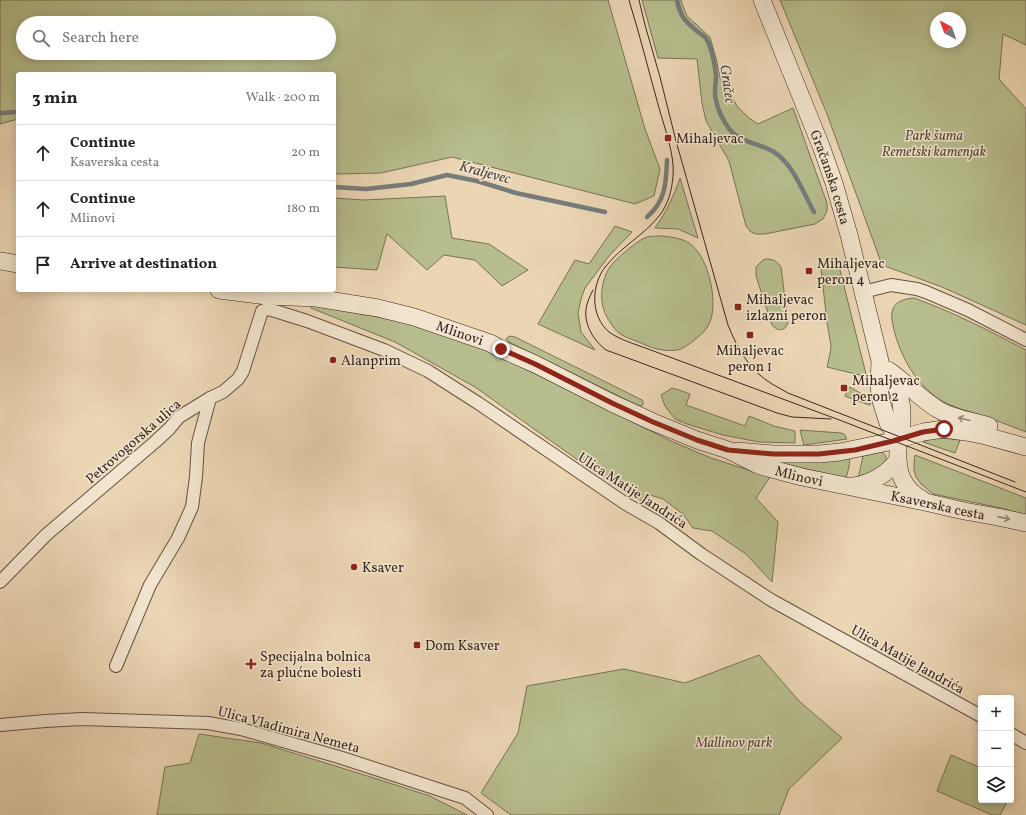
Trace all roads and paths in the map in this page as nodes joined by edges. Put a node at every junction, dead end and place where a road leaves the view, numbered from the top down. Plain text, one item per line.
1 (762, 0) edge
2 (0, 262) edge
3 (16, 264) edge
4 (235, 292) edge
5 (863, 292) junction
6 (262, 312) joint
7 (1026, 340) edge
8 (884, 365) junction
9 (210, 398) junction
10 (898, 440) junction
11 (1025, 446) edge
12 (728, 450) junction
13 (897, 460) junction
14 (850, 487) junction
15 (925, 502) junction
16 (1026, 523) edge
17 (0, 582) edge
18 (116, 666) dead end
19 (978, 714) edge
20 (0, 725) edge
21 (1014, 736) edge
22 (1026, 743) edge
23 (487, 815) edge

1 - 5 main road, Gračanska cesta
2 - 3 main road
4 - 12 main road, Mlinovi
5 - 7 street
5 - 8 main road, Gračanska cesta
6 - 9 street, Petrovogorska ulica
6 - 19 street, Ulica Matije Jandrića
8 - 10 main road, Gračanska cesta
11 -> 8 main road
9 - 17 street, Petrovogorska ulica
9 - 18 street
10 - 11 main road
10 - 12 main road, Mlinovi
10 - 13 main road, Gračanska cesta
12 - 14 main road, Mlinovi
13 - 14 main road
13 - 15 main road, Gračanska cesta
14 - 15 main road, Ksaverska cesta
15 -> 16 main road, Ksaverska cesta
20 - 23 street, Ulica Vladimira Nemeta
21 - 22 street

